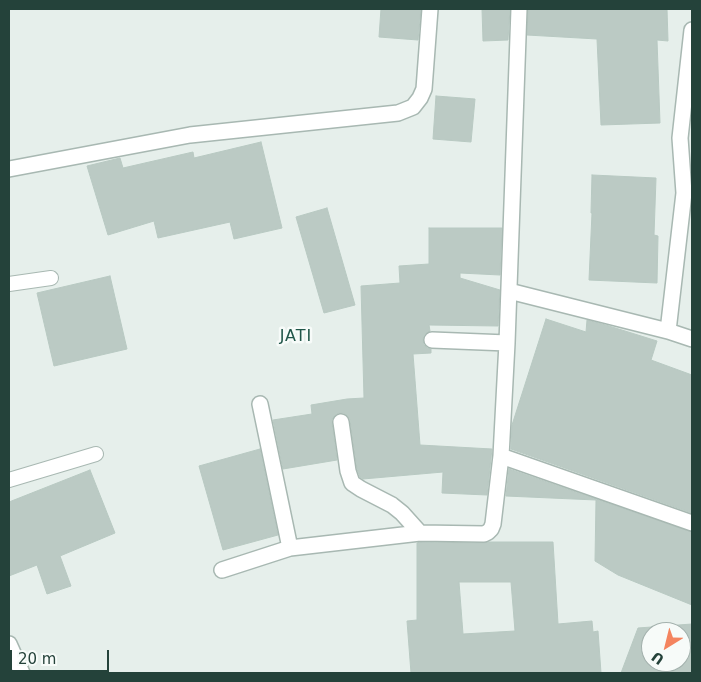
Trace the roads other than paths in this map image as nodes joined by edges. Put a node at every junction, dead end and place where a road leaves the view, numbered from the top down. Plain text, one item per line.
1 (430, 9) edge
2 (519, 9) edge
3 (692, 30) edge
4 (686, 140) edge
5 (9, 169) edge
6 (51, 278) dead end
7 (9, 284) edge
8 (509, 292) junction
9 (668, 331) junction
10 (692, 339) edge
11 (432, 340) dead end
12 (507, 343) junction
13 (260, 404) dead end
14 (342, 422) dead end
15 (96, 454) dead end
16 (501, 456) junction
17 (9, 480) edge
18 (692, 522) edge
19 (420, 533) junction
20 (290, 548) junction
21 (222, 570) dead end
22 (9, 644) edge
23 (22, 673) edge

1 - 5 street
2 - 8 street
3 - 4 street
4 - 9 street
6 - 7 lane
8 - 9 street
8 - 12 street
9 - 10 street
11 - 12 street
12 - 16 street
13 - 20 street
14 - 19 street
15 - 17 lane
16 - 18 street
16 - 19 street
19 - 20 street
20 - 21 street
22 - 23 street

